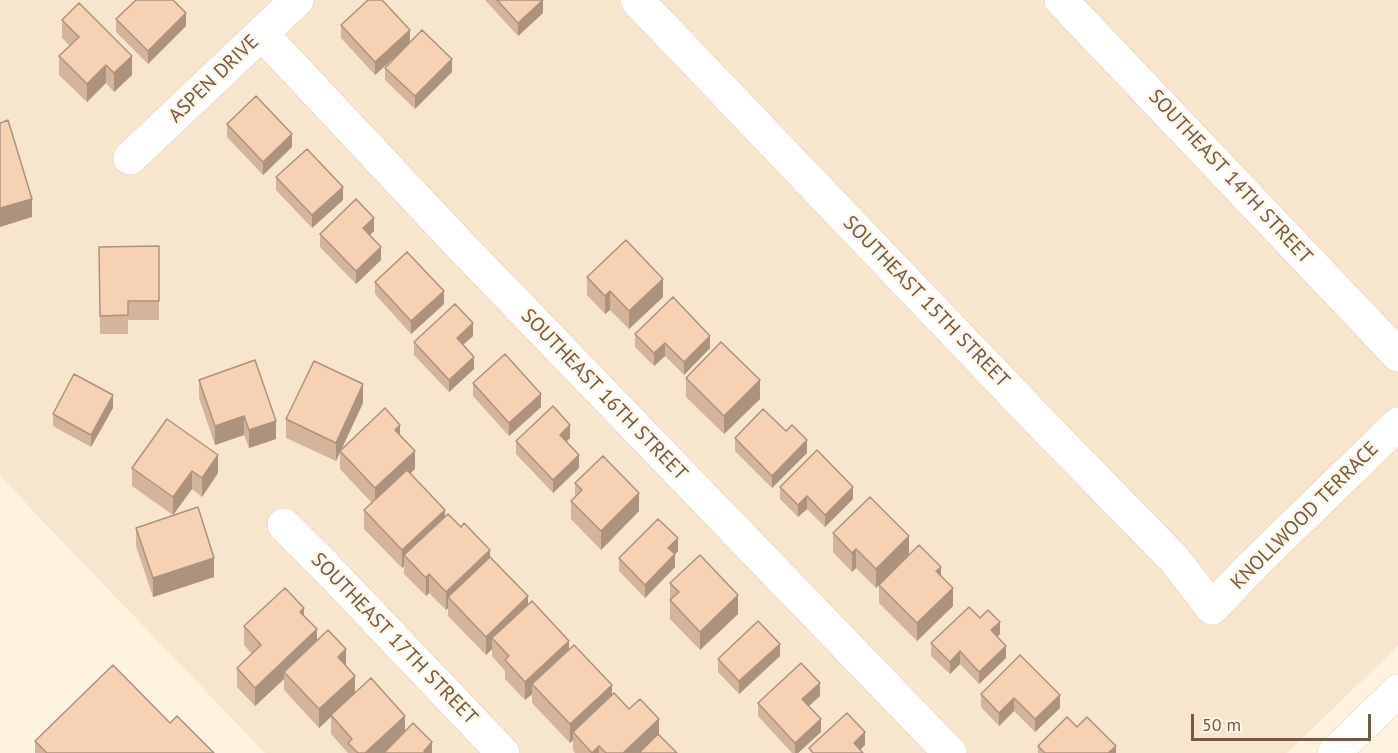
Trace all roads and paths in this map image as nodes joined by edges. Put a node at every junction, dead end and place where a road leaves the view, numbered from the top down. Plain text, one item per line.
1 (297, 0) edge
2 (638, 0) edge
3 (1061, 0) edge
4 (262, 34) junction
5 (130, 158) dead end
6 (1398, 355) edge
7 (1398, 424) edge
8 (284, 525) dead end
9 (1212, 608) joint
10 (1398, 691) edge
11 (503, 753) edge
12 (950, 753) edge
13 (1334, 753) edge

1 - 4 street, ASPEN DRIVE
2 - 9 street, SOUTHEAST 15TH STREET
3 - 6 street, SOUTHEAST 14TH STREET
4 - 5 street, ASPEN DRIVE
4 - 12 street, SOUTHEAST 16TH STREET
7 - 9 street, KNOLLWOOD TERRACE
8 - 11 street, SOUTHEAST 17TH STREET
10 - 13 street

